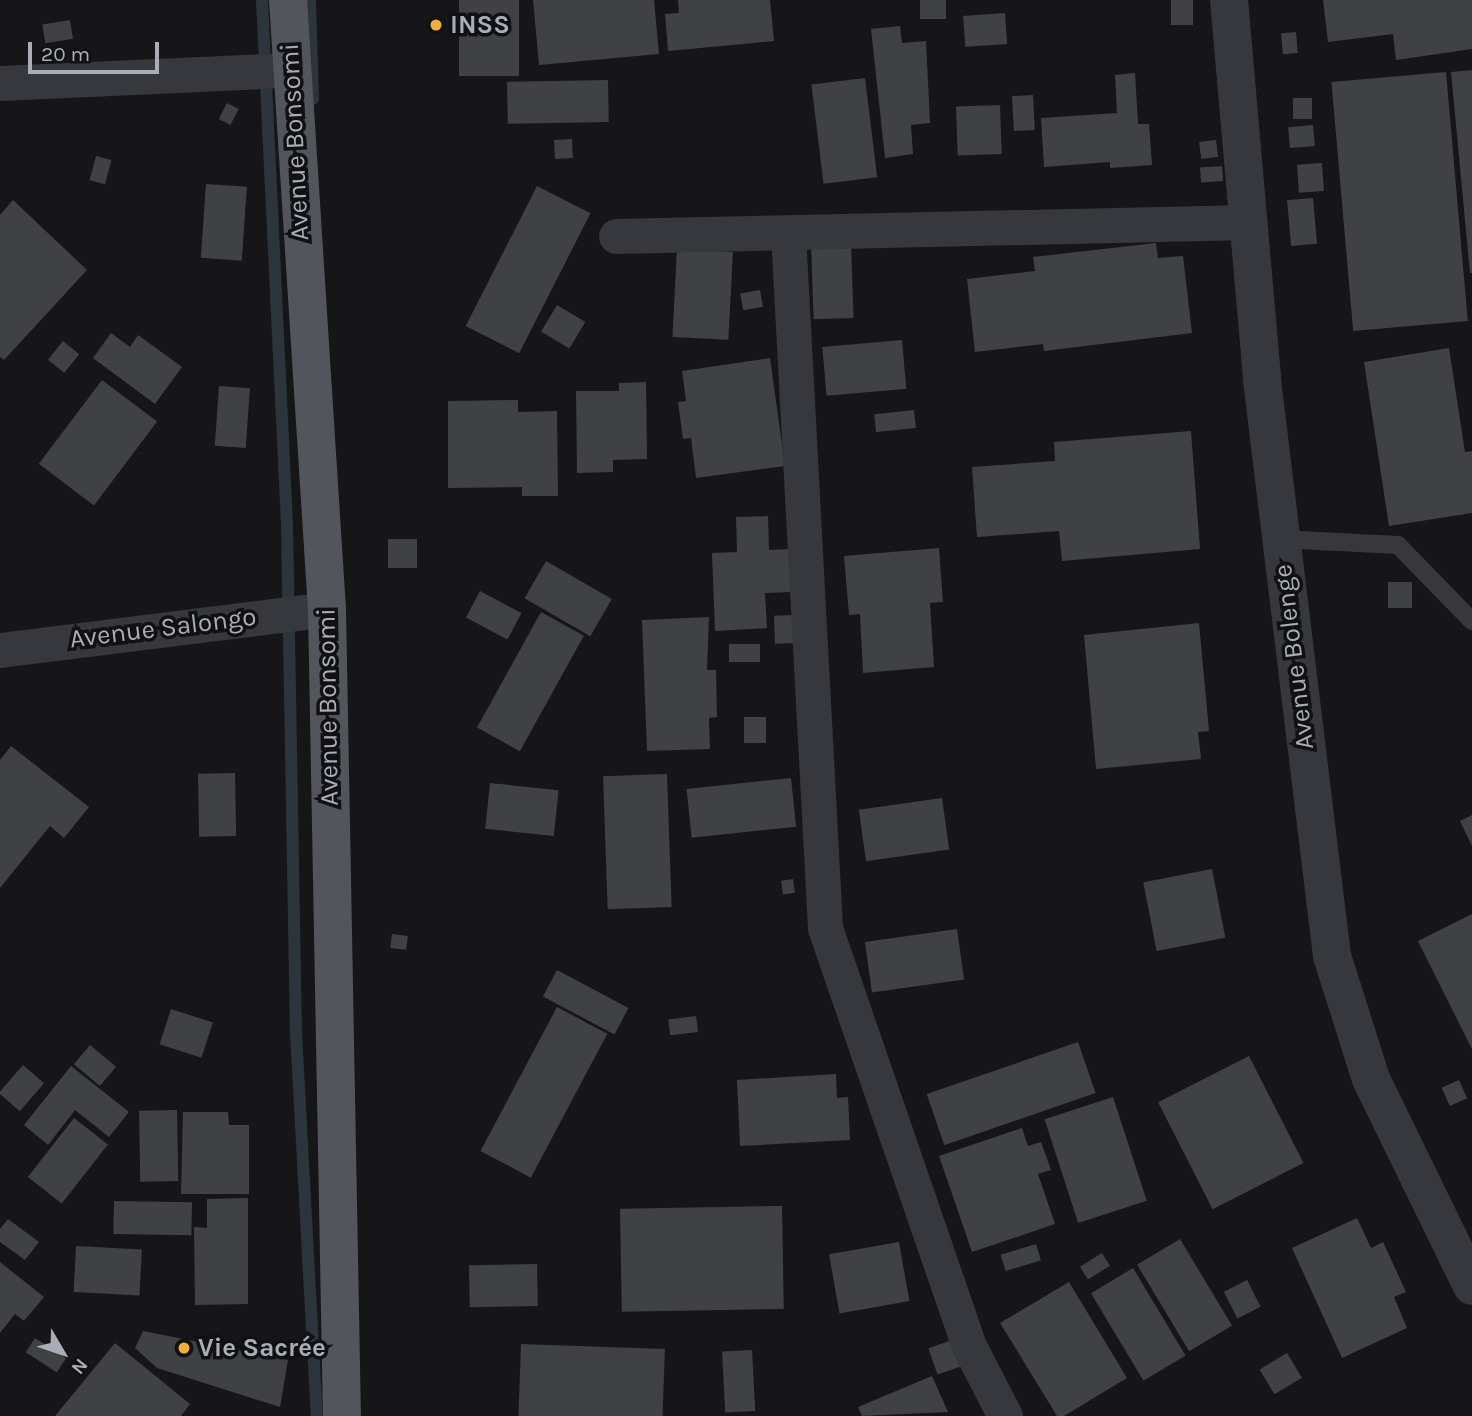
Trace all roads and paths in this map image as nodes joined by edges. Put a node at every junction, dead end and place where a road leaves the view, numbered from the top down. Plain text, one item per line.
1 (288, 0) edge
2 (1229, 0) edge
3 (289, 70) junction
4 (0, 83) edge
5 (1249, 222) junction
6 (788, 233) junction
7 (616, 236) dead end
8 (1280, 539) junction
9 (327, 610) junction
10 (1472, 621) edge
11 (0, 650) edge
12 (1472, 1286) edge
13 (342, 1416) edge
14 (1005, 1416) edge

1 - 3 main road, Avenue Bonsomi
2 - 5 street, Avenue Bolenge
3 - 4 street
3 - 9 main road, Avenue Bonsomi
5 - 6 street
5 - 8 street, Avenue Bolenge
6 - 7 street
6 - 14 street
8 - 10 lane
8 - 12 street, Avenue Bolenge
9 - 11 street, Avenue Salongo
9 - 13 main road, Avenue Bonsomi

